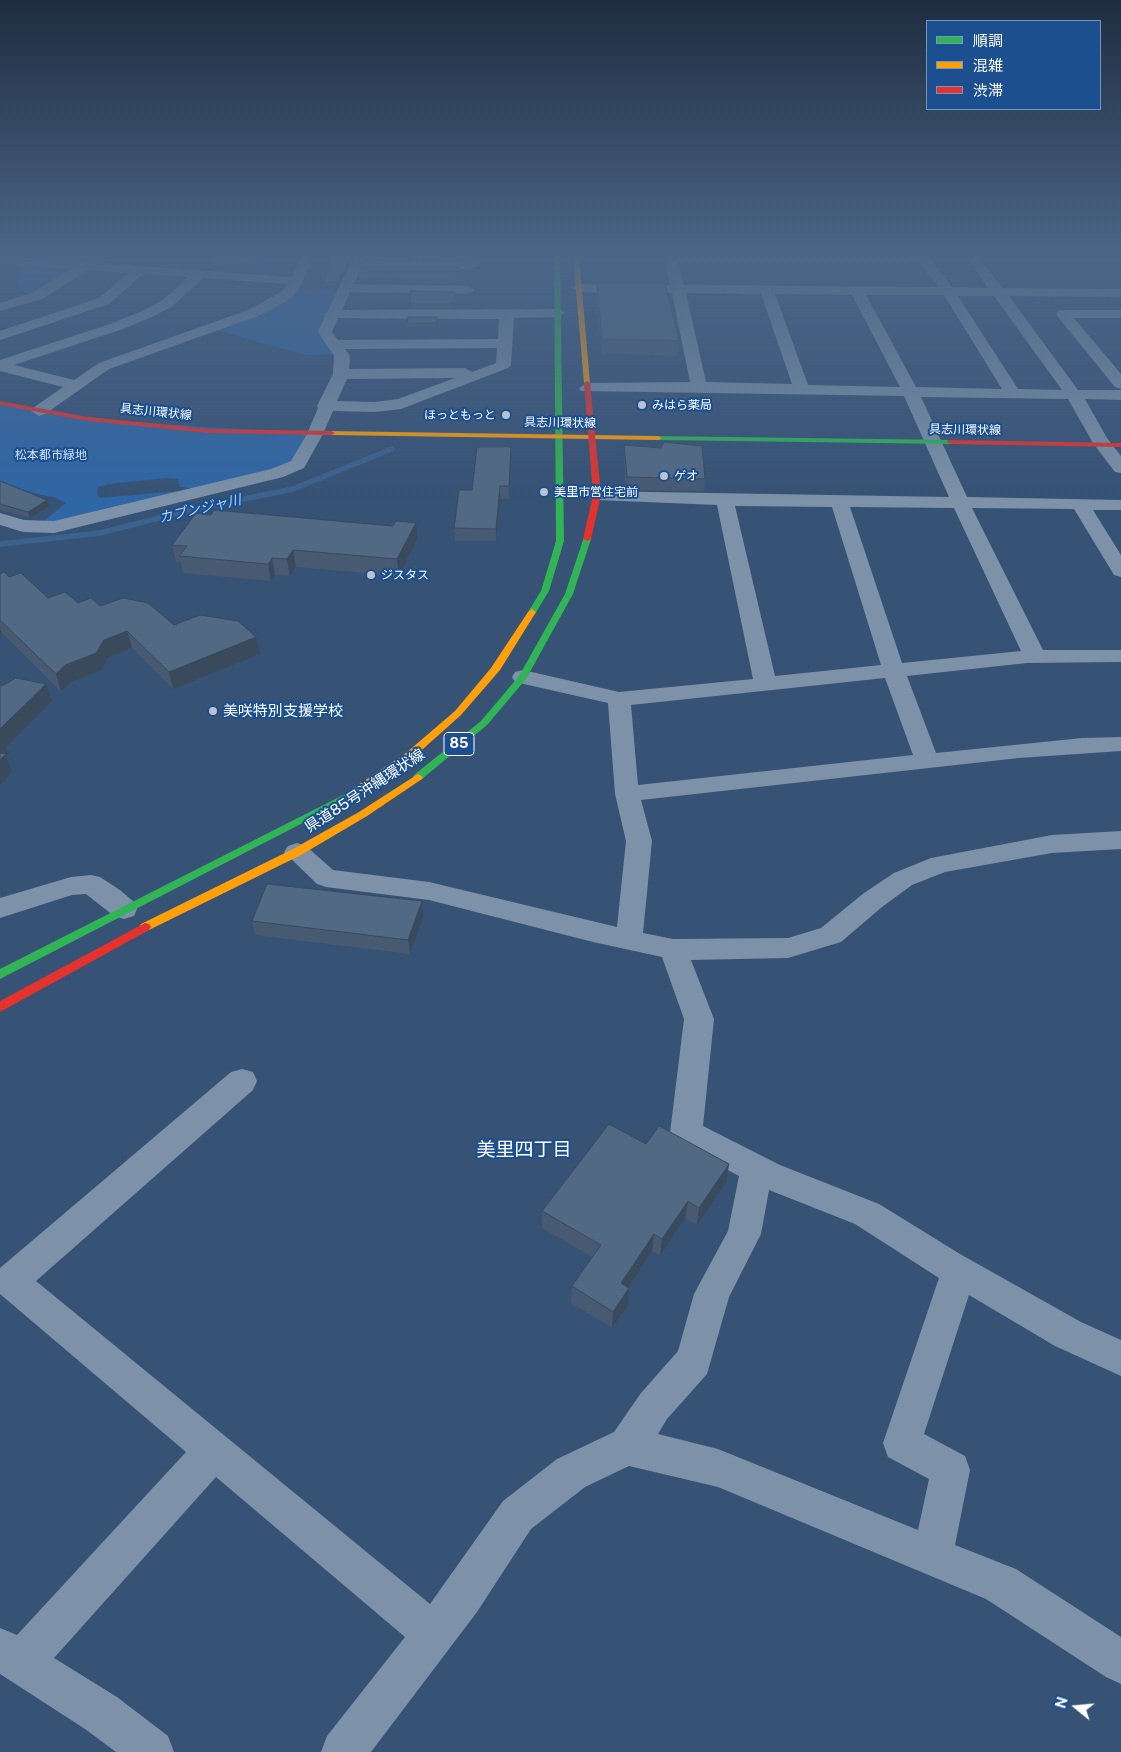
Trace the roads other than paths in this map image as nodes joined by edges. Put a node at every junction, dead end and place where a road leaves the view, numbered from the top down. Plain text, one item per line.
1 (83, 338) edge
2 (147, 338) edge
3 (180, 338) edge
4 (329, 338) edge
5 (505, 338) edge
6 (558, 338) edge
7 (583, 338) edge
8 (689, 338) edge
9 (784, 338) edge
10 (882, 338) edge
11 (977, 338) edge
12 (1031, 338) edge
13 (1083, 338) edge
14 (504, 343) junction
15 (162, 344) junction
16 (334, 344) junction
17 (0, 366) edge
18 (484, 373) junction
19 (341, 374) junction
20 (1121, 384) edge
21 (76, 385) junction
22 (699, 387) junction
23 (587, 388) junction
24 (802, 389) junction
25 (910, 391) junction
26 (1013, 394) junction
27 (1074, 395) junction
28 (1121, 395) edge
29 (0, 403) edge
30 (325, 406) junction
31 (39, 411) junction
32 (315, 434) junction
33 (558, 436) junction
34 (592, 437) junction
35 (935, 443) junction
36 (1104, 445) junction
37 (1121, 445) edge
38 (1121, 468) edge
39 (597, 495) junction
40 (724, 500) junction
41 (839, 501) junction
42 (960, 502) junction
43 (1080, 504) junction
44 (1121, 505) edge
45 (0, 519) edge
46 (1121, 571) edge
47 (1121, 656) edge
48 (1035, 657) junction
49 (894, 669) junction
50 (523, 677) junction
51 (765, 683) junction
52 (619, 699) junction
53 (1121, 744) edge
54 (927, 761) junction
55 (628, 794) junction
56 (1121, 840) edge
57 (297, 852) junction
58 (0, 908) edge
59 (124, 908) junction
60 (629, 940) junction
61 (673, 949) junction
62 (0, 974) edge
63 (0, 1007) edge
64 (242, 1081) dead end
65 (757, 1170) junction
66 (959, 1271) junction
67 (1121, 1358) edge
68 (628, 1446) junction
69 (214, 1450) junction
70 (933, 1555) junction
71 (434, 1634) junction
72 (10, 1656) edge
73 (1121, 1662) edge
74 (152, 1752) edge
75 (343, 1752) edge

1 - 17 street
2 - 15 street
3 - 15 street
4 - 16 street
5 - 14 street
6 - 33 main road, 県道85号沖縄環状線 / 85
7 - 23 main road, 県道85号沖縄環状線 / 85
8 - 22 street
9 - 24 street
10 - 25 street
11 - 26 street
12 - 27 street
13 - 20 street
14 - 16 street
14 - 18 street
15 - 21 street
16 - 19 street
17 - 21 street
18 - 19 street
18 - 30 street
19 - 30 street
21 - 31 street
22 - 23 street
22 - 24 street
23 - 34 main road, 県道85号沖縄環状線 / 85
24 - 25 street
25 - 26 street
25 - 35 street
26 - 27 street
27 - 28 street
27 - 36 street
29 - 31 main road, 具志川環状線
30 - 32 street
31 - 32 main road, 具志川環状線
32 - 33 main road, 具志川環状線
32 - 45 street
33 - 34 main road, 具志川環状線
33 - 59 main road, 県道85号沖縄環状線 / 85
34 - 35 main road, 具志川環状線
34 - 39 main road, 県道85号沖縄環状線 / 85
35 - 36 main road, 具志川環状線
35 - 42 street
36 - 37 main road, 具志川環状線
36 - 38 street
39 - 40 street
39 - 50 main road, 県道85号沖縄環状線 / 85
40 - 41 street
40 - 51 street
41 - 42 street
41 - 49 street
42 - 43 street
42 - 48 street
43 - 44 street
43 - 46 street
47 - 48 street
48 - 49 street
49 - 51 street
49 - 54 street
50 - 52 street
50 - 57 main road, 県道85号沖縄環状線 / 85
51 - 52 street
52 - 55 street
53 - 54 street
54 - 55 street
55 - 60 street
56 - 61 street
57 - 60 street
57 - 63 main road, 県道85号沖縄環状線 / 85
58 - 59 street
59 - 62 main road, 県道85号沖縄環状線 / 85
60 - 61 street
61 - 65 street
64 - 69 street
65 - 66 street
65 - 68 street
66 - 67 street
66 - 70 street
68 - 70 street
68 - 71 street
69 - 71 street
69 - 72 street
70 - 73 street
71 - 75 street
72 - 74 street

